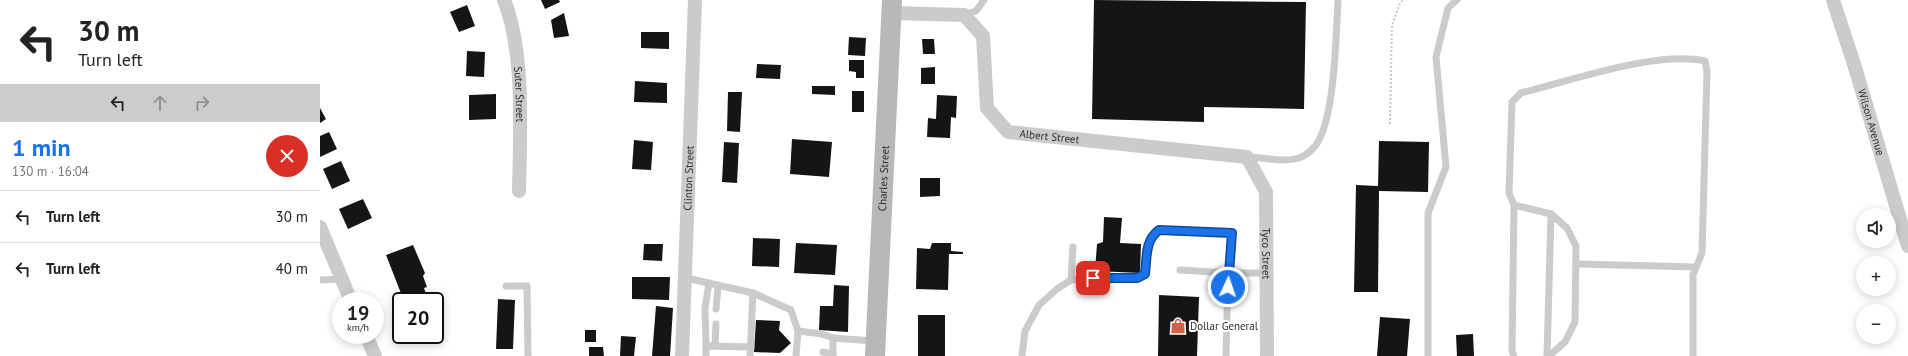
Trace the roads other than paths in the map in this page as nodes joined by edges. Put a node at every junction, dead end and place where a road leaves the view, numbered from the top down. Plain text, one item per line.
1 (504, 0) edge
2 (695, 0) edge
3 (984, 0) edge
4 (1338, 0) edge
5 (1457, 0) edge
6 (1833, 0) edge
7 (891, 7) edge
8 (964, 15) junction
9 (1246, 157) junction
10 (519, 191) dead end
11 (1514, 205) junction
12 (1551, 214) junction
13 (320, 227) edge
14 (1908, 246) edge
15 (1073, 247) dead end
16 (1577, 264) junction
17 (1696, 267) junction
18 (1180, 270) dead end
19 (1228, 273) junction
20 (1266, 273) junction
21 (686, 278) junction
22 (342, 279) junction
23 (320, 280) edge
24 (1071, 280) junction
25 (709, 284) junction
26 (506, 286) dead end
27 (718, 286) junction
28 (348, 292) edge
29 (753, 293) junction
30 (716, 309) dead end
31 (716, 324) dead end
32 (798, 331) junction
33 (833, 338) junction
34 (370, 344) edge
35 (706, 346) junction
36 (715, 346) junction
37 (751, 347) junction
38 (876, 349) edge
39 (798, 352) edge
40 (823, 352) dead end
41 (833, 355) edge
42 (375, 356) edge
43 (528, 356) edge
44 (682, 356) edge
45 (706, 356) edge
46 (750, 356) edge
47 (1022, 356) edge
48 (1226, 356) edge
49 (1267, 356) edge
50 (1428, 356) edge
51 (1514, 356) edge
52 (1548, 356) edge
53 (1693, 356) edge

1 - 10 street, Suter Street
2 - 21 street, Clinton Street
3 - 8 lane
4 - 9 lane
5 - 50 lane
6 - 14 street, Wilson Avenue
7 - 8 street
7 - 38 street, Charles Street
8 - 9 street, Albert Street
9 - 20 street, Tyco Street
11 - 12 lane
11 - 17 lane
11 - 51 lane
12 - 16 lane
12 - 52 lane
13 - 22 street
15 - 24 lane
16 - 17 lane
16 - 52 lane
17 - 53 lane
18 - 19 lane
19 - 20 lane
19 - 24 lane
19 - 48 lane
20 - 49 street, Tyco Street
21 - 25 lane
21 - 44 street, Clinton Street
22 - 23 lane
22 - 28 street
24 - 47 lane
25 - 27 lane
25 - 35 lane
26 - 43 lane
27 - 29 lane
27 - 30 lane
29 - 32 lane
29 - 37 lane
31 - 36 lane
32 - 33 lane
32 - 39 lane
33 - 38 lane
33 - 41 lane
34 - 42 street
35 - 36 lane
35 - 45 lane
36 - 37 lane
37 - 46 lane
40 - 41 lane

